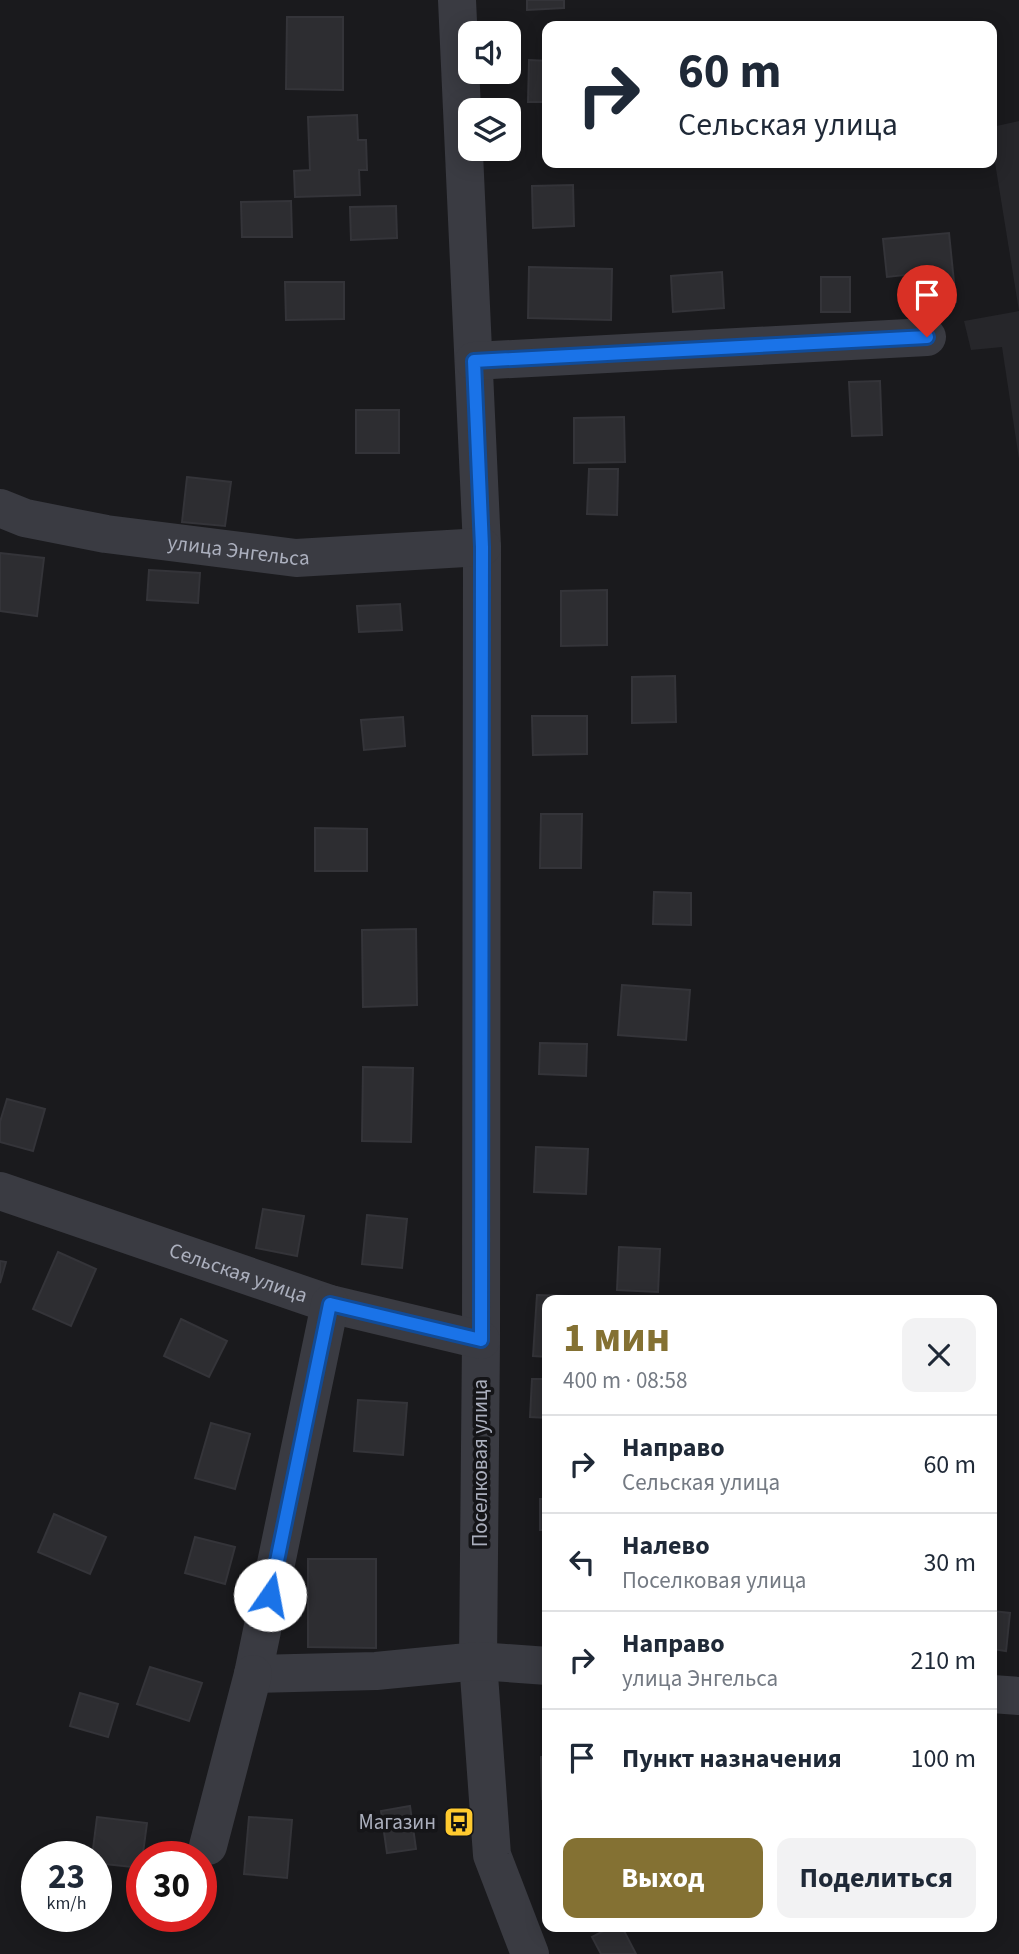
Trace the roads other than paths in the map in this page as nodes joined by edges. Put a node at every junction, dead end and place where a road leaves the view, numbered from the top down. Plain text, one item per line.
1 (457, 0) edge
2 (927, 337) dead end
3 (474, 361) junction
4 (0, 509) edge
5 (482, 547) junction
6 (0, 1191) edge
7 (330, 1304) junction
8 (481, 1340) junction
9 (478, 1661) junction
10 (542, 1666) edge
11 (254, 1674) junction
12 (997, 1694) edge
13 (1019, 1696) edge
14 (209, 1841) edge
15 (530, 1954) edge

1 - 3 street, Поселковая улица
2 - 3 street
3 - 5 street, Поселковая улица
4 - 5 street, улица Энгельса
5 - 8 street, Поселковая улица
6 - 7 street, Сельская улица
7 - 8 street, Сельская улица
7 - 11 street
8 - 9 street, Поселковая улица
9 - 10 street
9 - 11 street
9 - 15 street, Поселковая улица
11 - 14 street
12 - 13 street

